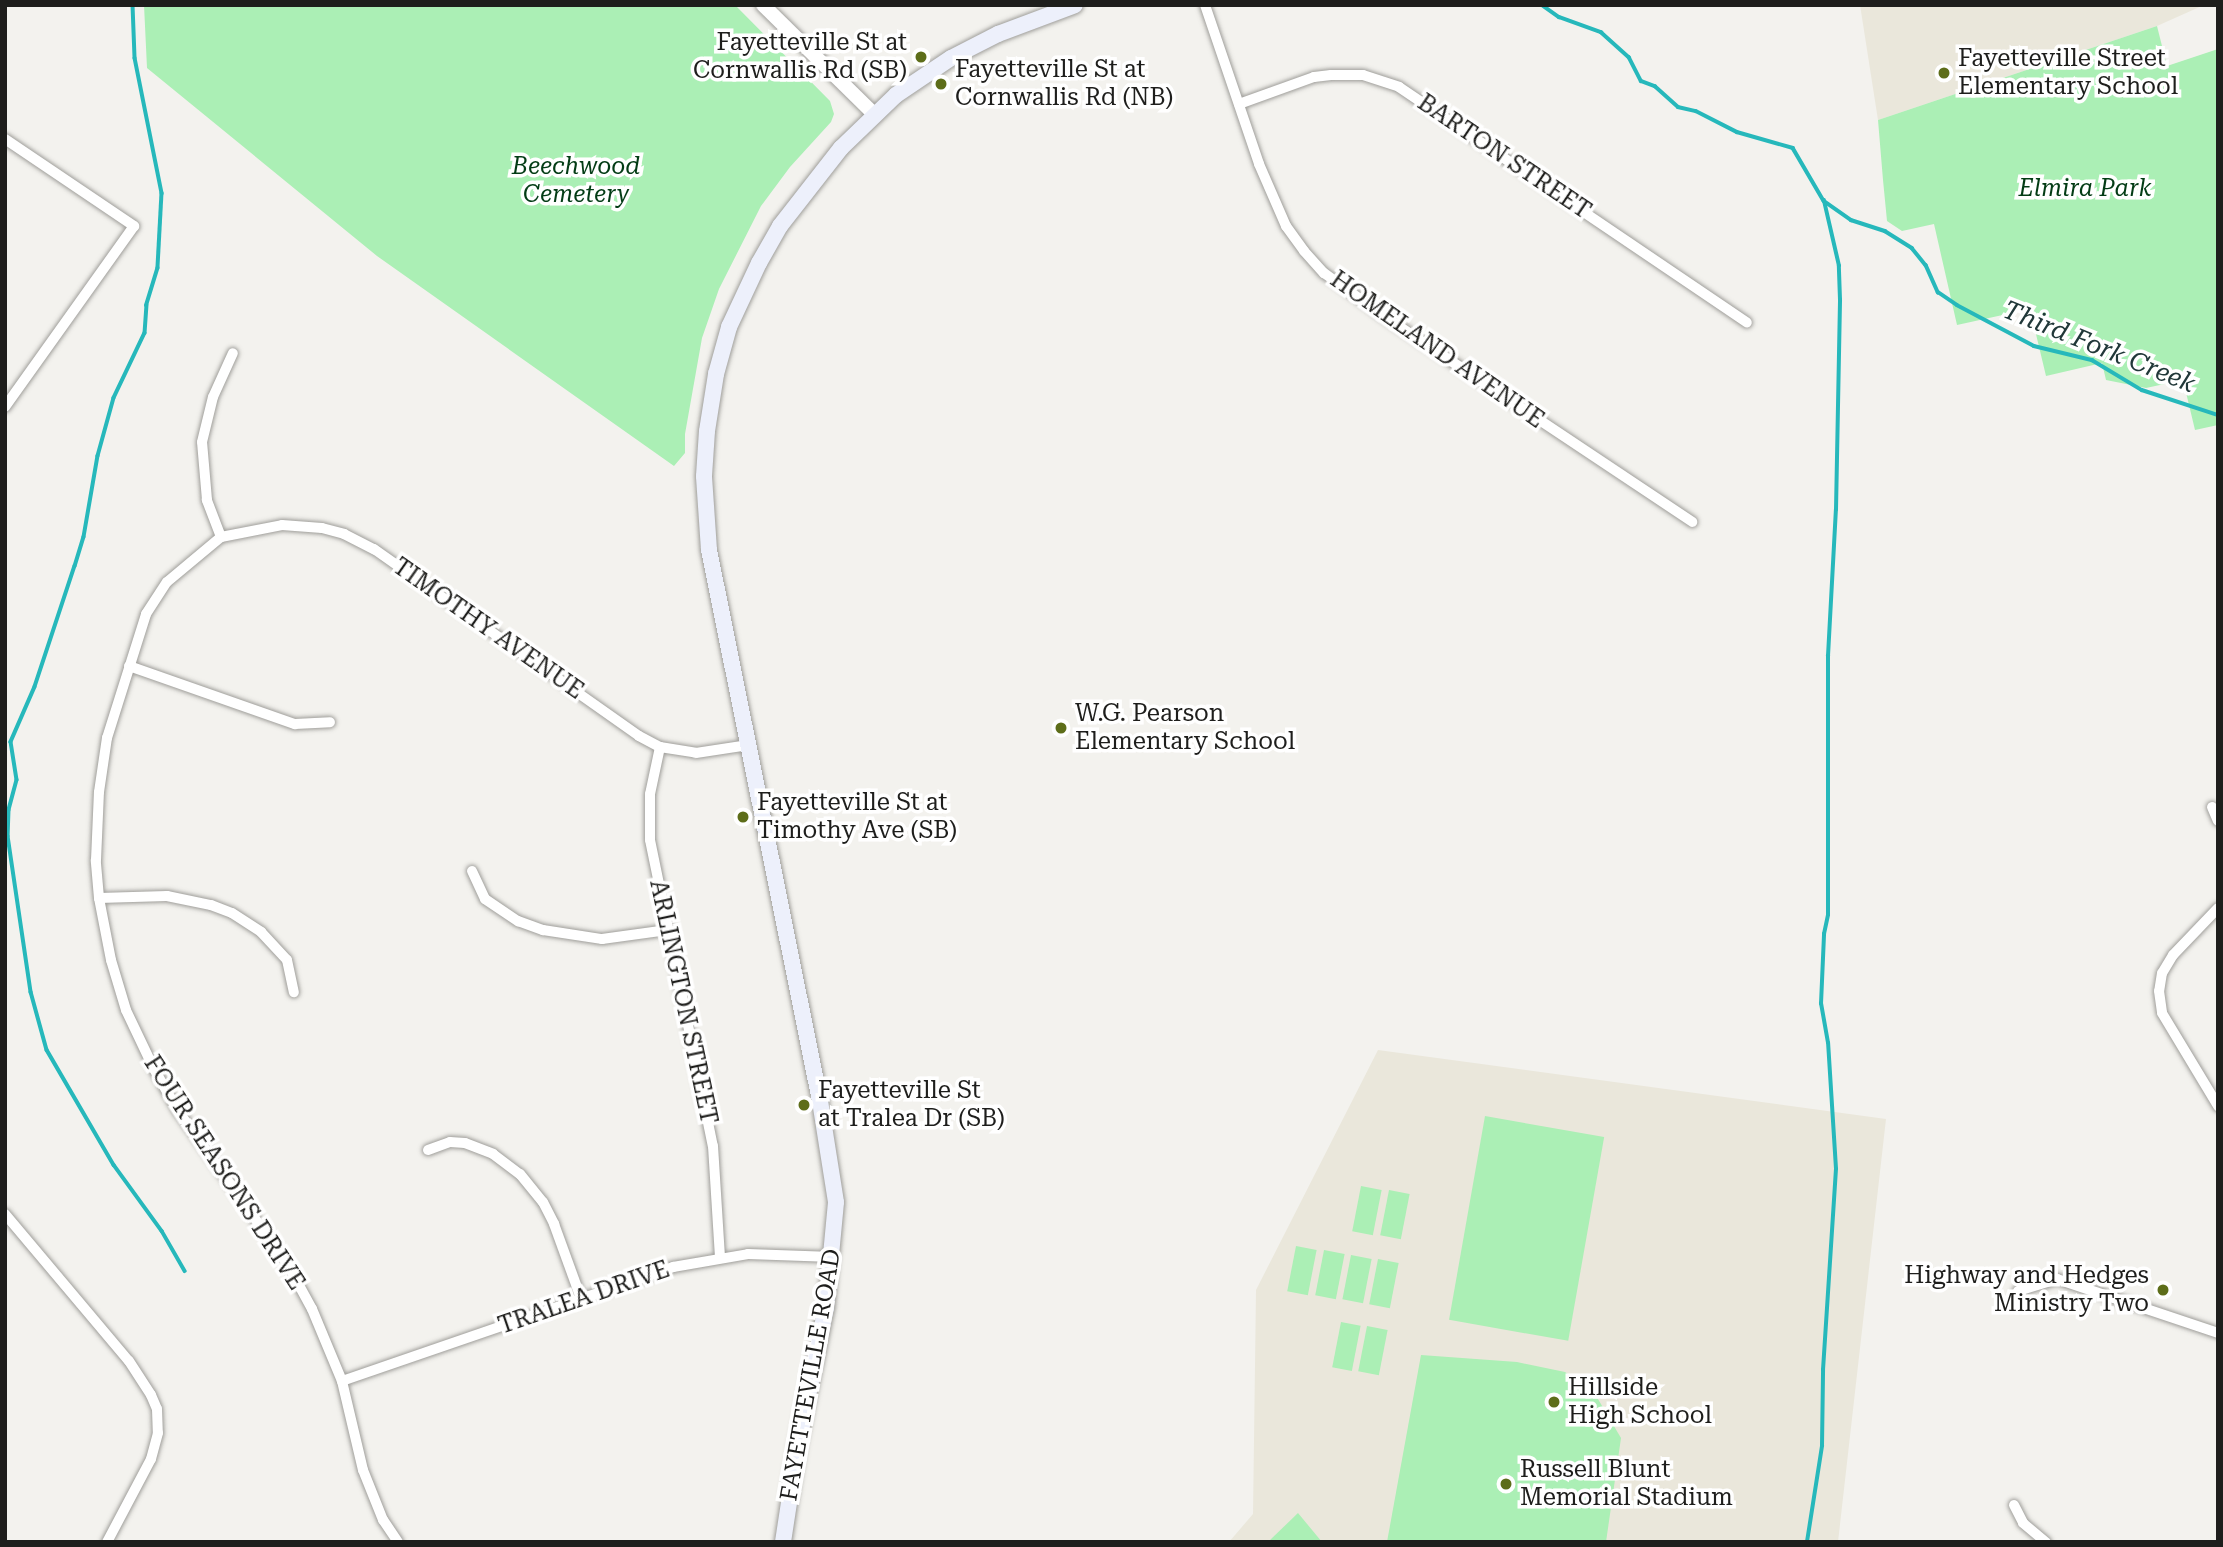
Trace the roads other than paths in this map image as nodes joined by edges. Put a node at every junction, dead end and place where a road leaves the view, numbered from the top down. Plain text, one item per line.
1 (763, 5) edge
2 (1075, 5) edge
3 (1205, 5) edge
4 (1053, 9) edge
5 (1239, 104) junction
6 (874, 114) junction
7 (5, 139) edge
8 (1747, 323) dead end
9 (233, 353) dead end
10 (5, 407) edge
11 (1692, 522) dead end
12 (221, 537) junction
13 (128, 666) junction
14 (330, 722) dead end
15 (748, 745) junction
16 (660, 747) junction
17 (2212, 807) dead end
18 (2218, 821) edge
19 (472, 871) dead end
20 (99, 898) junction
21 (2218, 908) edge
22 (667, 930) junction
23 (294, 992) dead end
24 (2217, 1103) edge
25 (428, 1150) dead end
26 (5, 1214) edge
27 (720, 1257) junction
28 (833, 1257) junction
29 (2018, 1291) dead end
30 (581, 1297) junction
31 (2218, 1333) edge
32 (342, 1381) junction
33 (2014, 1505) dead end
34 (107, 1542) edge
35 (398, 1542) edge
36 (783, 1542) edge
37 (2046, 1542) edge

1 - 6 street
2 - 4 main road, FAYETTEVILLE ROAD
3 - 5 street, HOMELAND AVENUE
4 - 6 main road, FAYETTEVILLE ROAD
5 - 8 street, BARTON STREET
5 - 11 street, HOMELAND AVENUE
6 - 15 main road, FAYETTEVILLE ROAD
7 - 10 street
9 - 12 street
12 - 13 street, FOUR SEASONS DRIVE
12 - 16 street, TIMOTHY AVENUE
13 - 14 street
13 - 20 street, FOUR SEASONS DRIVE
15 - 16 street, TIMOTHY AVENUE
15 - 28 main road, FAYETTEVILLE ROAD
16 - 22 street, ARLINGTON STREET
17 - 18 street
19 - 22 street
20 - 23 street
20 - 32 street, FOUR SEASONS DRIVE
21 - 24 street
22 - 27 street, ARLINGTON STREET
25 - 30 street
26 - 34 street
27 - 28 street, TRALEA DRIVE
27 - 30 street, TRALEA DRIVE
28 - 36 main road, FAYETTEVILLE ROAD
29 - 31 street
30 - 32 street, TRALEA DRIVE
32 - 35 street, FOUR SEASONS DRIVE
33 - 37 street

